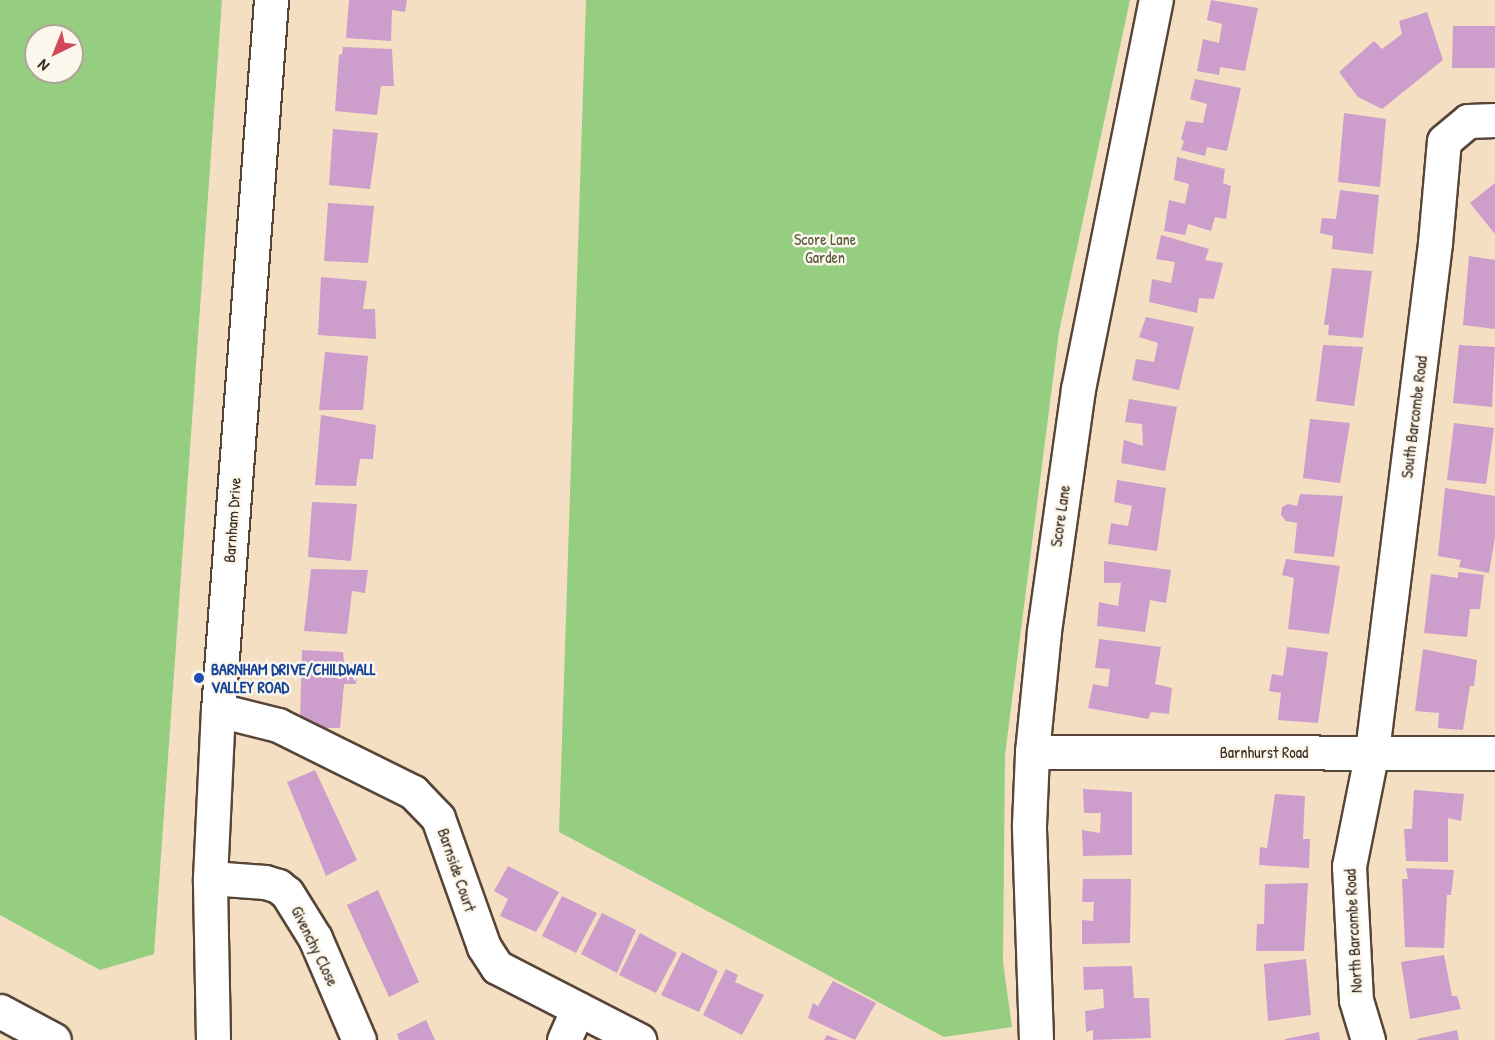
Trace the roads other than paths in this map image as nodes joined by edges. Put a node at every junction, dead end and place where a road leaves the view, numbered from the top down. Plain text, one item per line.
1 (271, 0) edge
2 (1156, 0) edge
3 (1495, 120) edge
4 (218, 710) junction
5 (1032, 752) junction
6 (1372, 752) junction
7 (1495, 753) edge
8 (210, 878) junction
9 (578, 1009) junction
10 (0, 1011) edge
11 (54, 1040) edge
12 (213, 1040) edge
13 (359, 1040) edge
14 (564, 1040) edge
15 (639, 1040) edge
16 (1036, 1040) edge
17 (1368, 1040) edge

1 - 4 street, Barnham Drive
2 - 5 street, Score Lane
3 - 6 street, South Barcombe Road
4 - 8 street, Barnham Drive
4 - 9 street, Barnside Court
5 - 6 street, Barnhurst Road
5 - 16 street, Score Lane
6 - 7 street, Barnhurst Road
6 - 17 street, North Barcombe Road
8 - 12 street, Barnham Drive
8 - 13 street, Givenchy Close
9 - 14 street
9 - 15 street, Barnside Court
10 - 11 street

